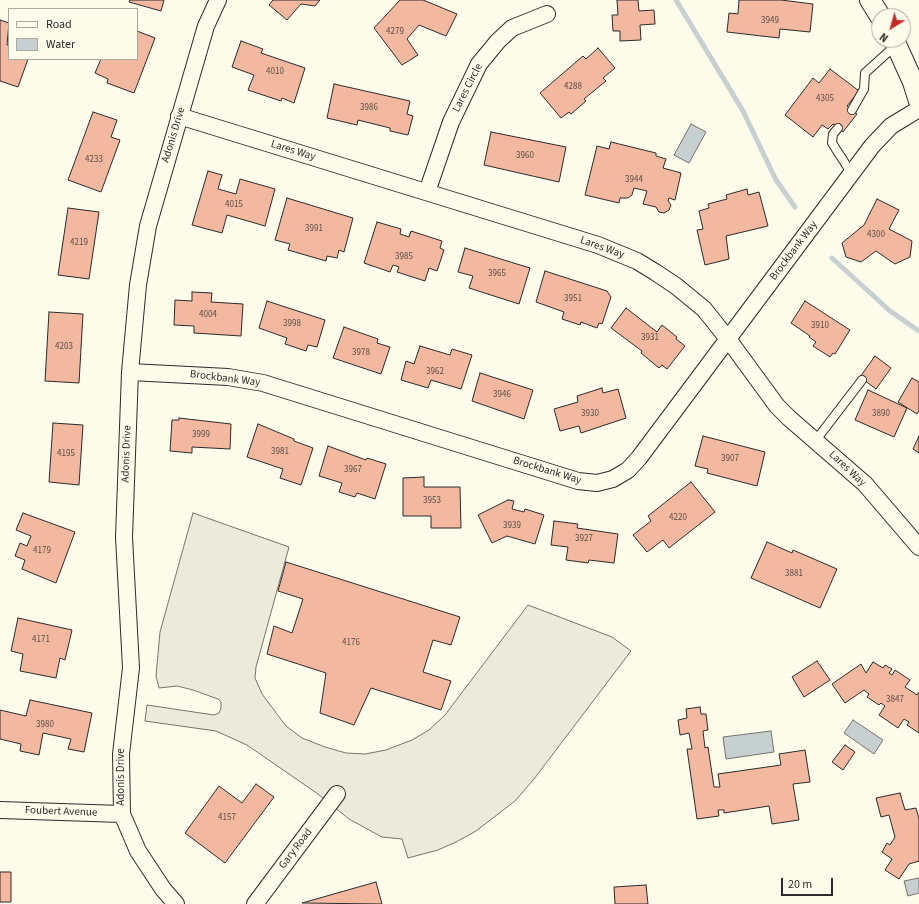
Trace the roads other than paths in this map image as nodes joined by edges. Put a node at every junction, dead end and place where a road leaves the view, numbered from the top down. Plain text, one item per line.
1 (218, 0) edge
2 (546, 14) dead end
3 (889, 48) edge
4 (898, 48) edge
5 (919, 101) edge
6 (919, 109) edge
7 (852, 110) dead end
8 (179, 116) junction
9 (838, 128) dead end
10 (852, 174) junction
11 (427, 192) junction
12 (728, 339) junction
13 (130, 372) junction
14 (862, 380) dead end
15 (816, 440) junction
16 (919, 548) edge
17 (337, 794) dead end
18 (0, 810) edge
19 (122, 814) junction
20 (176, 904) edge
21 (255, 904) edge

1 - 8 street, Adonis Drive
2 - 11 street, Lares Circle
3 - 7 lane
4 - 5 street
6 - 10 street, Brockbank Way
8 - 11 street, Lares Way
8 - 13 street, Adonis Drive
9 - 10 lane
10 - 12 street, Brockbank Way
11 - 12 street, Lares Way
12 - 13 street, Brockbank Way
12 - 15 street, Lares Way
13 - 19 street, Adonis Drive
14 - 15 lane
15 - 16 street, Lares Way
17 - 21 street, Gary Road
18 - 19 street, Foubert Avenue
19 - 20 street, Adonis Drive

